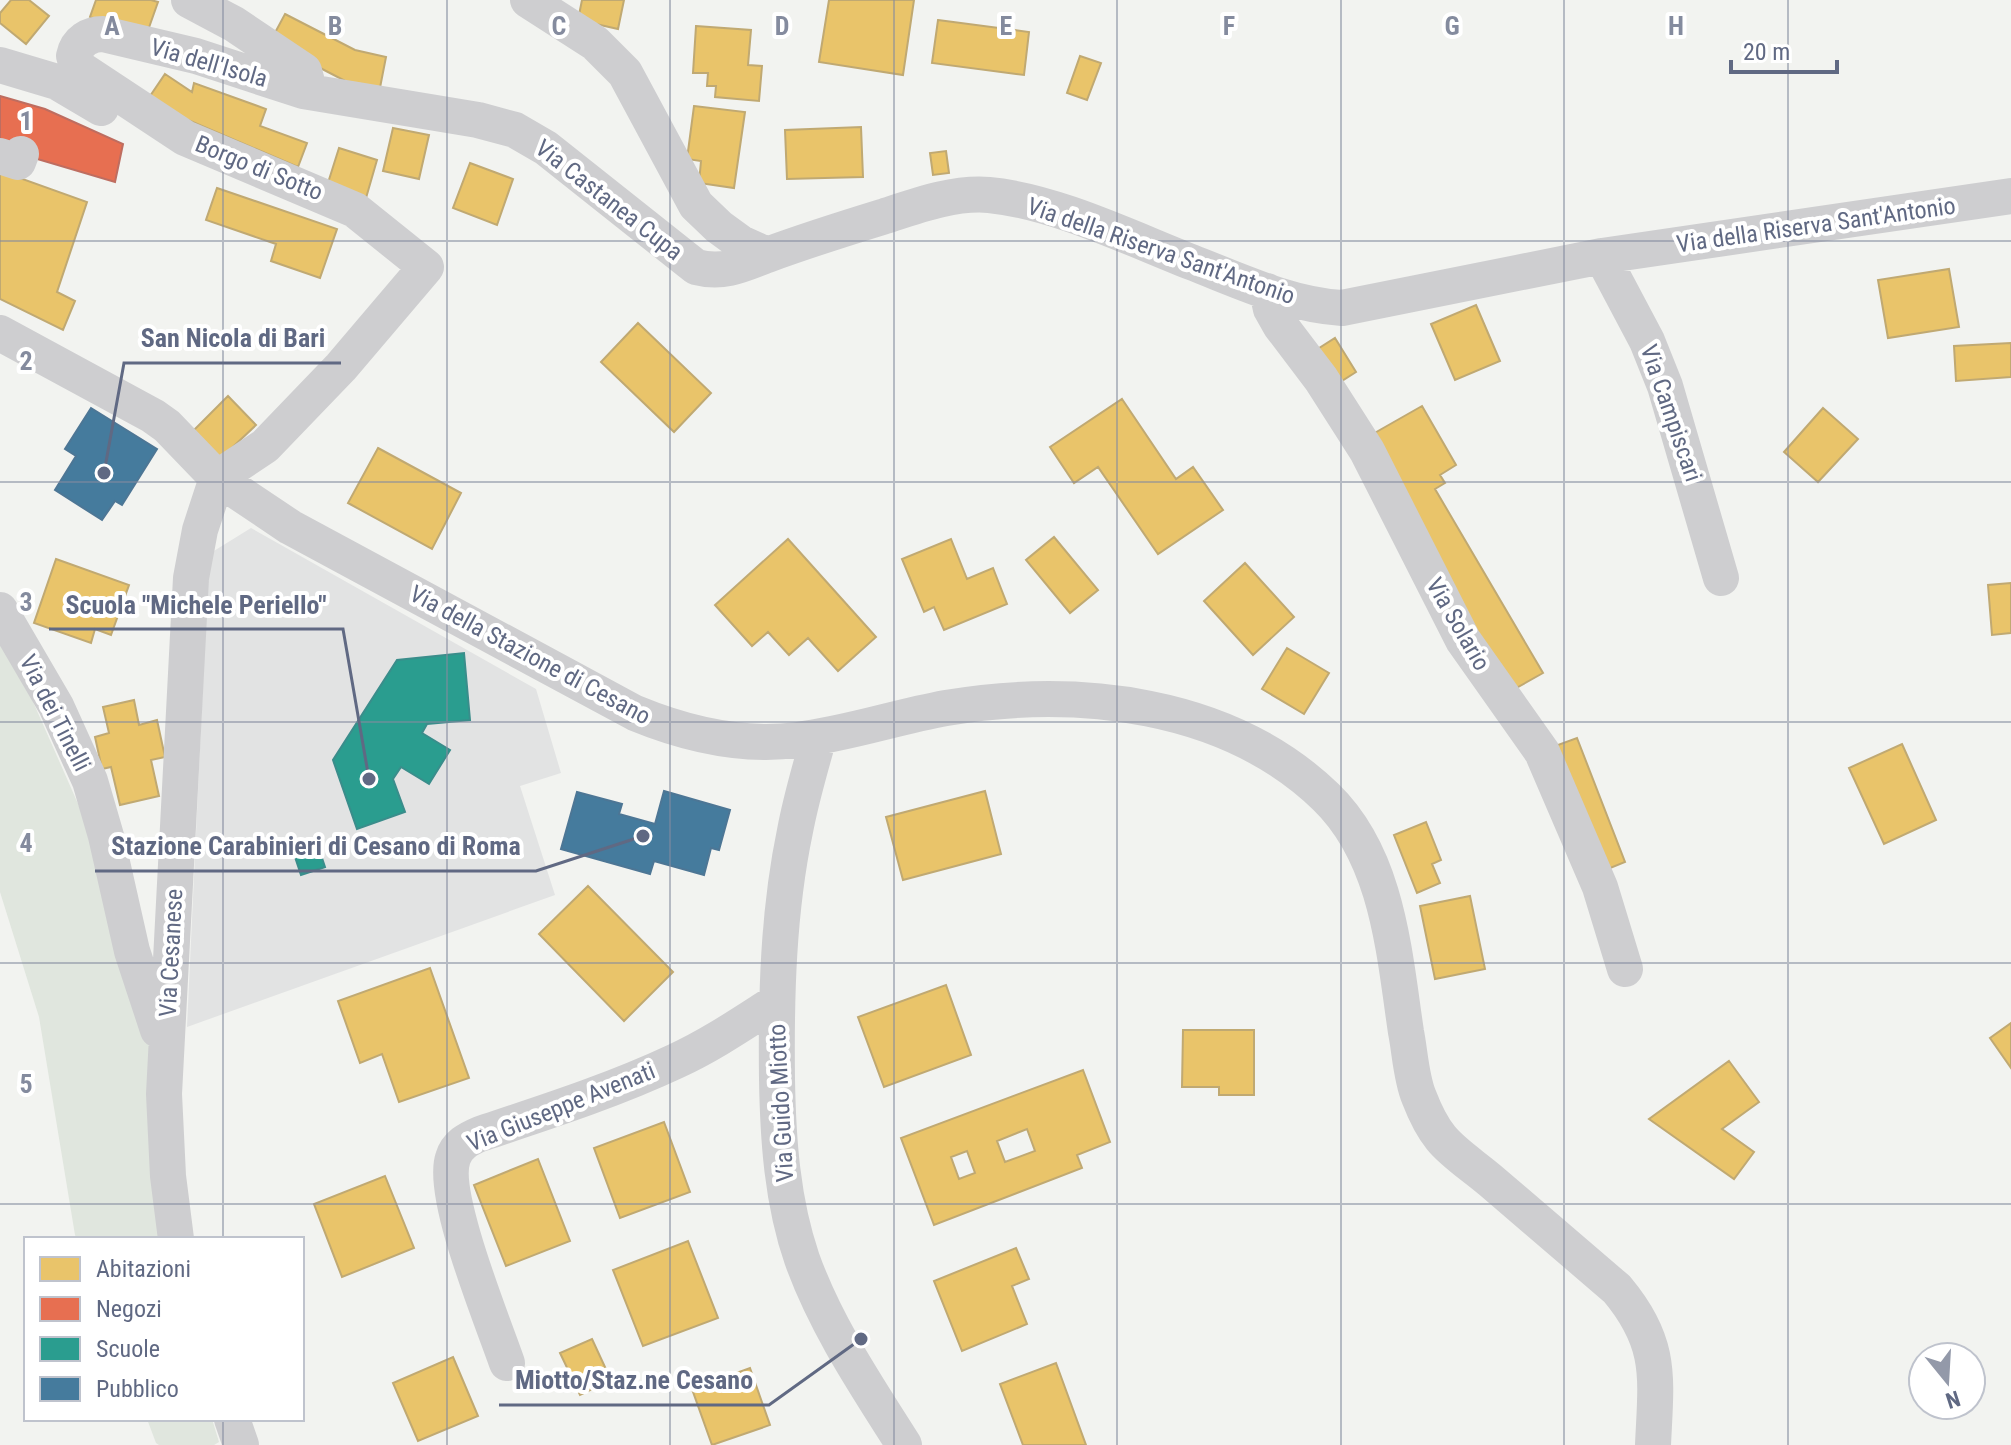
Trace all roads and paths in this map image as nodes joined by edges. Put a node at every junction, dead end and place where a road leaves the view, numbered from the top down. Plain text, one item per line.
1 (189, 0) edge
2 (528, 0) edge
3 (0, 65) edge
4 (303, 91) junction
5 (402, 109) joint
6 (185, 138) junction
7 (2011, 196) edge
8 (767, 255) junction
9 (1602, 256) junction
10 (1267, 291) junction
11 (0, 333) edge
12 (217, 478) junction
13 (1721, 578) dead end
14 (0, 610) edge
15 (819, 737) junction
16 (1625, 969) dead end
17 (776, 1002) junction
18 (165, 1050) junction
19 (176, 1237) edge
20 (507, 1363) dead end
21 (233, 1421) edge
22 (241, 1445) edge
23 (904, 1445) edge
24 (1653, 1445) edge

1 - 4 street, Via dell'Isola
2 - 8 street
3 - 6 street, Borgo di Sotto
4 - 5 street, Via dell'Isola
4 - 6 street, Via dell'Isola
5 - 8 street, Via Castanea Cupa
6 - 12 street, Borgo di Sotto
7 - 9 street, Via della Riserva Sant'Antonio
8 - 10 street, Via della Riserva Sant'Antonio
9 - 10 street, Via della Riserva Sant'Antonio
9 - 13 street, Via Campiscari
10 - 16 street, Via Solario
11 - 12 street, Via della Stazione di Cesano
12 - 15 street, Via della Stazione di Cesano
12 - 18 street, Via Cesanese
14 - 18 street, Via dei Tinelli
15 - 17 street, Via Guido Miotto
15 - 24 street, Via della Stazione di Cesano
17 - 20 street, Via Giuseppe Avenati
17 - 23 street, Via Guido Miotto
18 - 19 street, Via Cesanese
21 - 22 street

